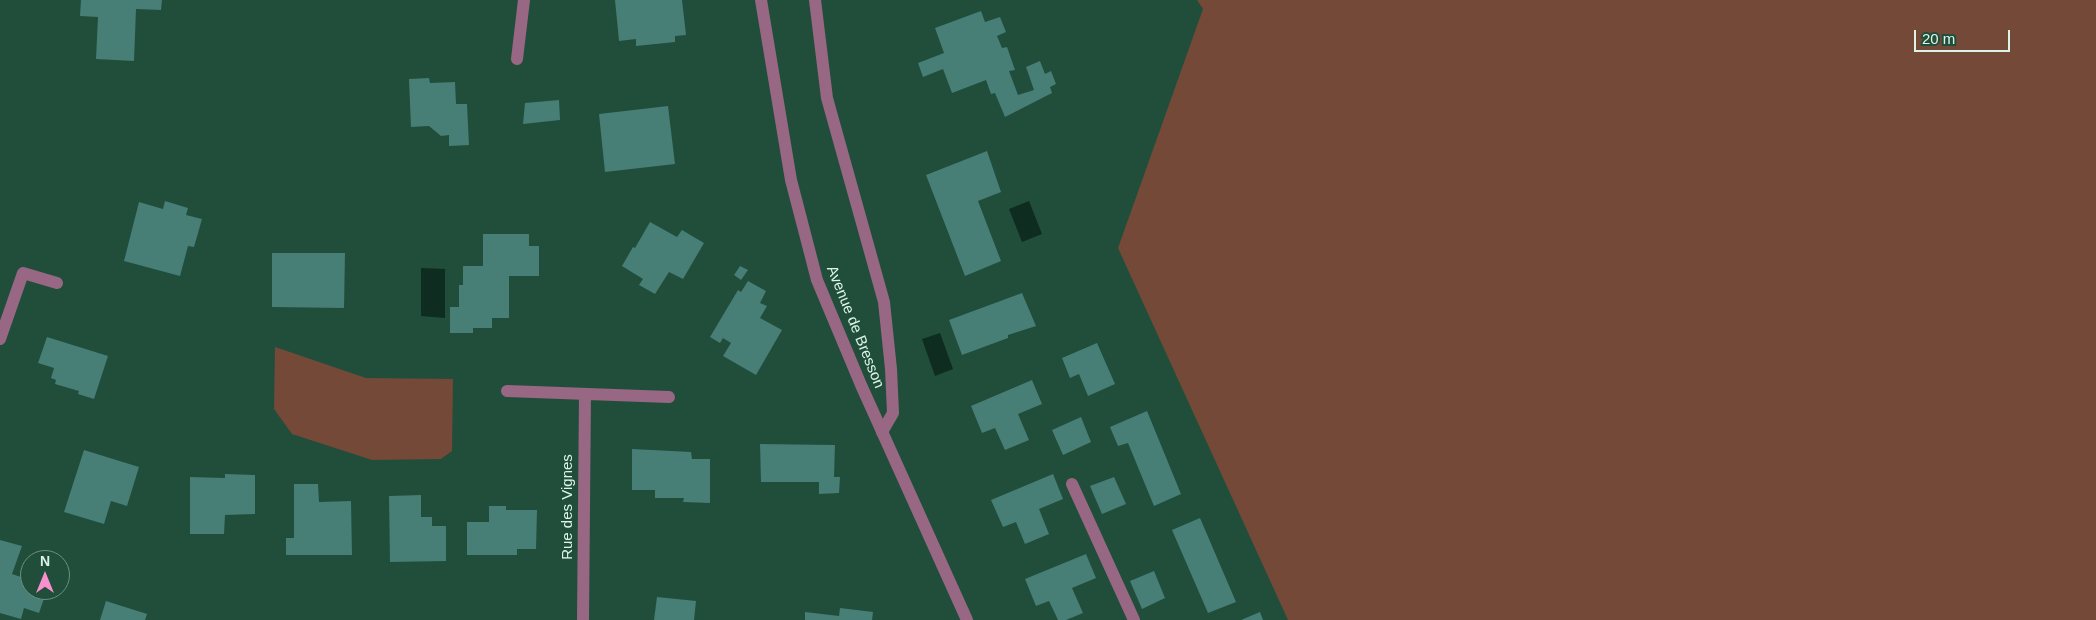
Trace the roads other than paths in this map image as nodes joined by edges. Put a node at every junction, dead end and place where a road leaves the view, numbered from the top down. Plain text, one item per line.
1 (524, 0) edge
2 (761, 0) edge
3 (815, 0) edge
4 (517, 59) dead end
5 (58, 283) dead end
6 (0, 340) edge
7 (507, 391) dead end
8 (585, 394) junction
9 (669, 397) dead end
10 (882, 432) junction
11 (1072, 484) dead end
12 (583, 620) edge
13 (966, 620) edge
14 (1134, 620) edge

1 - 4 street
2 - 10 street, Avenue de Bresson
3 - 10 street
5 - 6 street
7 - 8 street
8 - 9 street
8 - 12 street, Rue des Vignes
10 - 13 street, Avenue de Bresson
11 - 14 street

